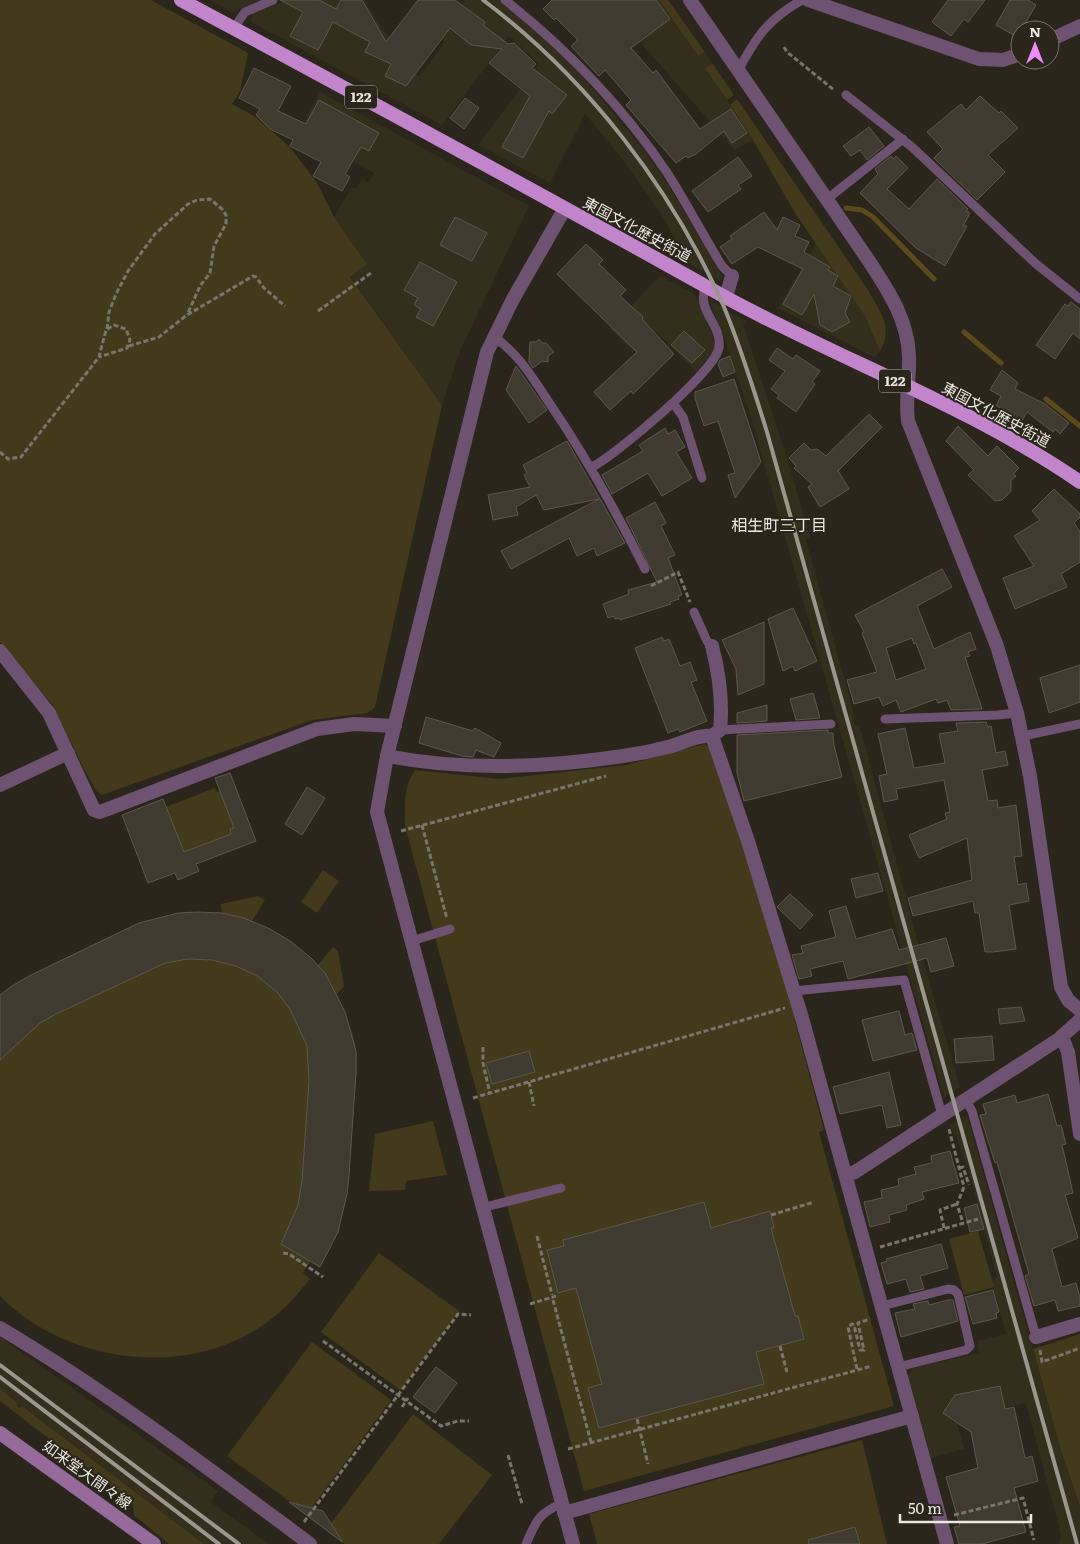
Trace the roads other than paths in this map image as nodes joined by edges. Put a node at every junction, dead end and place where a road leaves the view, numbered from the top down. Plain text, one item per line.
1 (181, 0) edge
2 (272, 0) edge
3 (505, 0) edge
4 (690, 0) edge
5 (802, 0) edge
6 (808, 0) edge
7 (1080, 26) edge
8 (234, 28) junction
9 (1060, 35) edge
10 (1010, 58) edge
11 (738, 70) junction
12 (846, 95) road end
13 (903, 140) junction
14 (826, 200) junction
15 (564, 210) junction
16 (732, 276) joint
17 (706, 286) junction
18 (726, 297) junction
19 (1080, 300) edge
20 (494, 337) junction
21 (907, 387) junction
22 (674, 403) junction
23 (592, 467) junction
24 (702, 478) dead end
25 (1080, 482) edge
26 (645, 570) dead end
27 (694, 612) road end
28 (712, 646) joint
29 (0, 652) edge
30 (1017, 712) junction
31 (885, 719) dead end
32 (831, 724) dead end
33 (1080, 724) edge
34 (395, 726) junction
35 (716, 733) junction
36 (1023, 736) junction
37 (68, 753) junction
38 (387, 756) junction
39 (0, 785) edge
40 (450, 930) road end
41 (412, 942) junction
42 (794, 991) junction
43 (1080, 1010) edge
44 (1080, 1020) edge
45 (1062, 1037) junction
46 (966, 1100) junction
47 (945, 1119) junction
48 (1080, 1134) edge
49 (846, 1175) junction
50 (561, 1188) dead end
51 (481, 1208) junction
52 (882, 1306) junction
53 (1080, 1324) edge
54 (0, 1328) edge
55 (1036, 1337) joint
56 (898, 1366) junction
57 (912, 1416) junction
58 (0, 1433) edge
59 (563, 1508) junction
60 (154, 1544) edge
61 (310, 1544) edge
62 (526, 1544) edge
63 (573, 1544) edge
64 (947, 1544) edge

1 - 8 highway, 東国文化歴史街道 / 122
2 - 8 lane
3 - 16 lane
4 - 11 street
5 - 11 lane
6 - 10 street
7 - 9 street
8 - 15 highway, 東国文化歴史街道 / 122
11 - 14 street
12 - 13 lane
13 - 14 lane
13 - 19 lane
14 - 21 street
15 - 17 highway, 東国文化歴史街道 / 122
15 - 20 street
16 - 18 street
17 - 18 highway, 東国文化歴史街道 / 122
17 - 22 lane
18 - 21 highway, 東国文化歴史街道 / 122
20 - 23 lane
20 - 34 street
21 - 25 highway, 東国文化歴史街道 / 122
21 - 30 street
22 - 23 lane
22 - 24 lane
23 - 26 lane
27 - 28 lane
28 - 35 street
29 - 37 street
30 - 31 lane
30 - 36 street
32 - 35 lane
33 - 36 lane
34 - 37 street
34 - 38 street
35 - 38 street
35 - 42 street
36 - 43 street
37 - 39 street
38 - 41 street
40 - 41 lane
41 - 51 street
42 - 47 lane
42 - 49 street
44 - 45 street
45 - 46 street
45 - 48 street
46 - 47 street
46 - 55 lane
47 - 49 street
49 - 52 street
50 - 51 lane
51 - 59 street
52 - 56 street
52 - 56 lane
53 - 55 street
54 - 61 street
56 - 57 street
57 - 59 street
57 - 64 street
58 - 60 main road, 如来堂大間々線
59 - 62 lane
59 - 63 street

